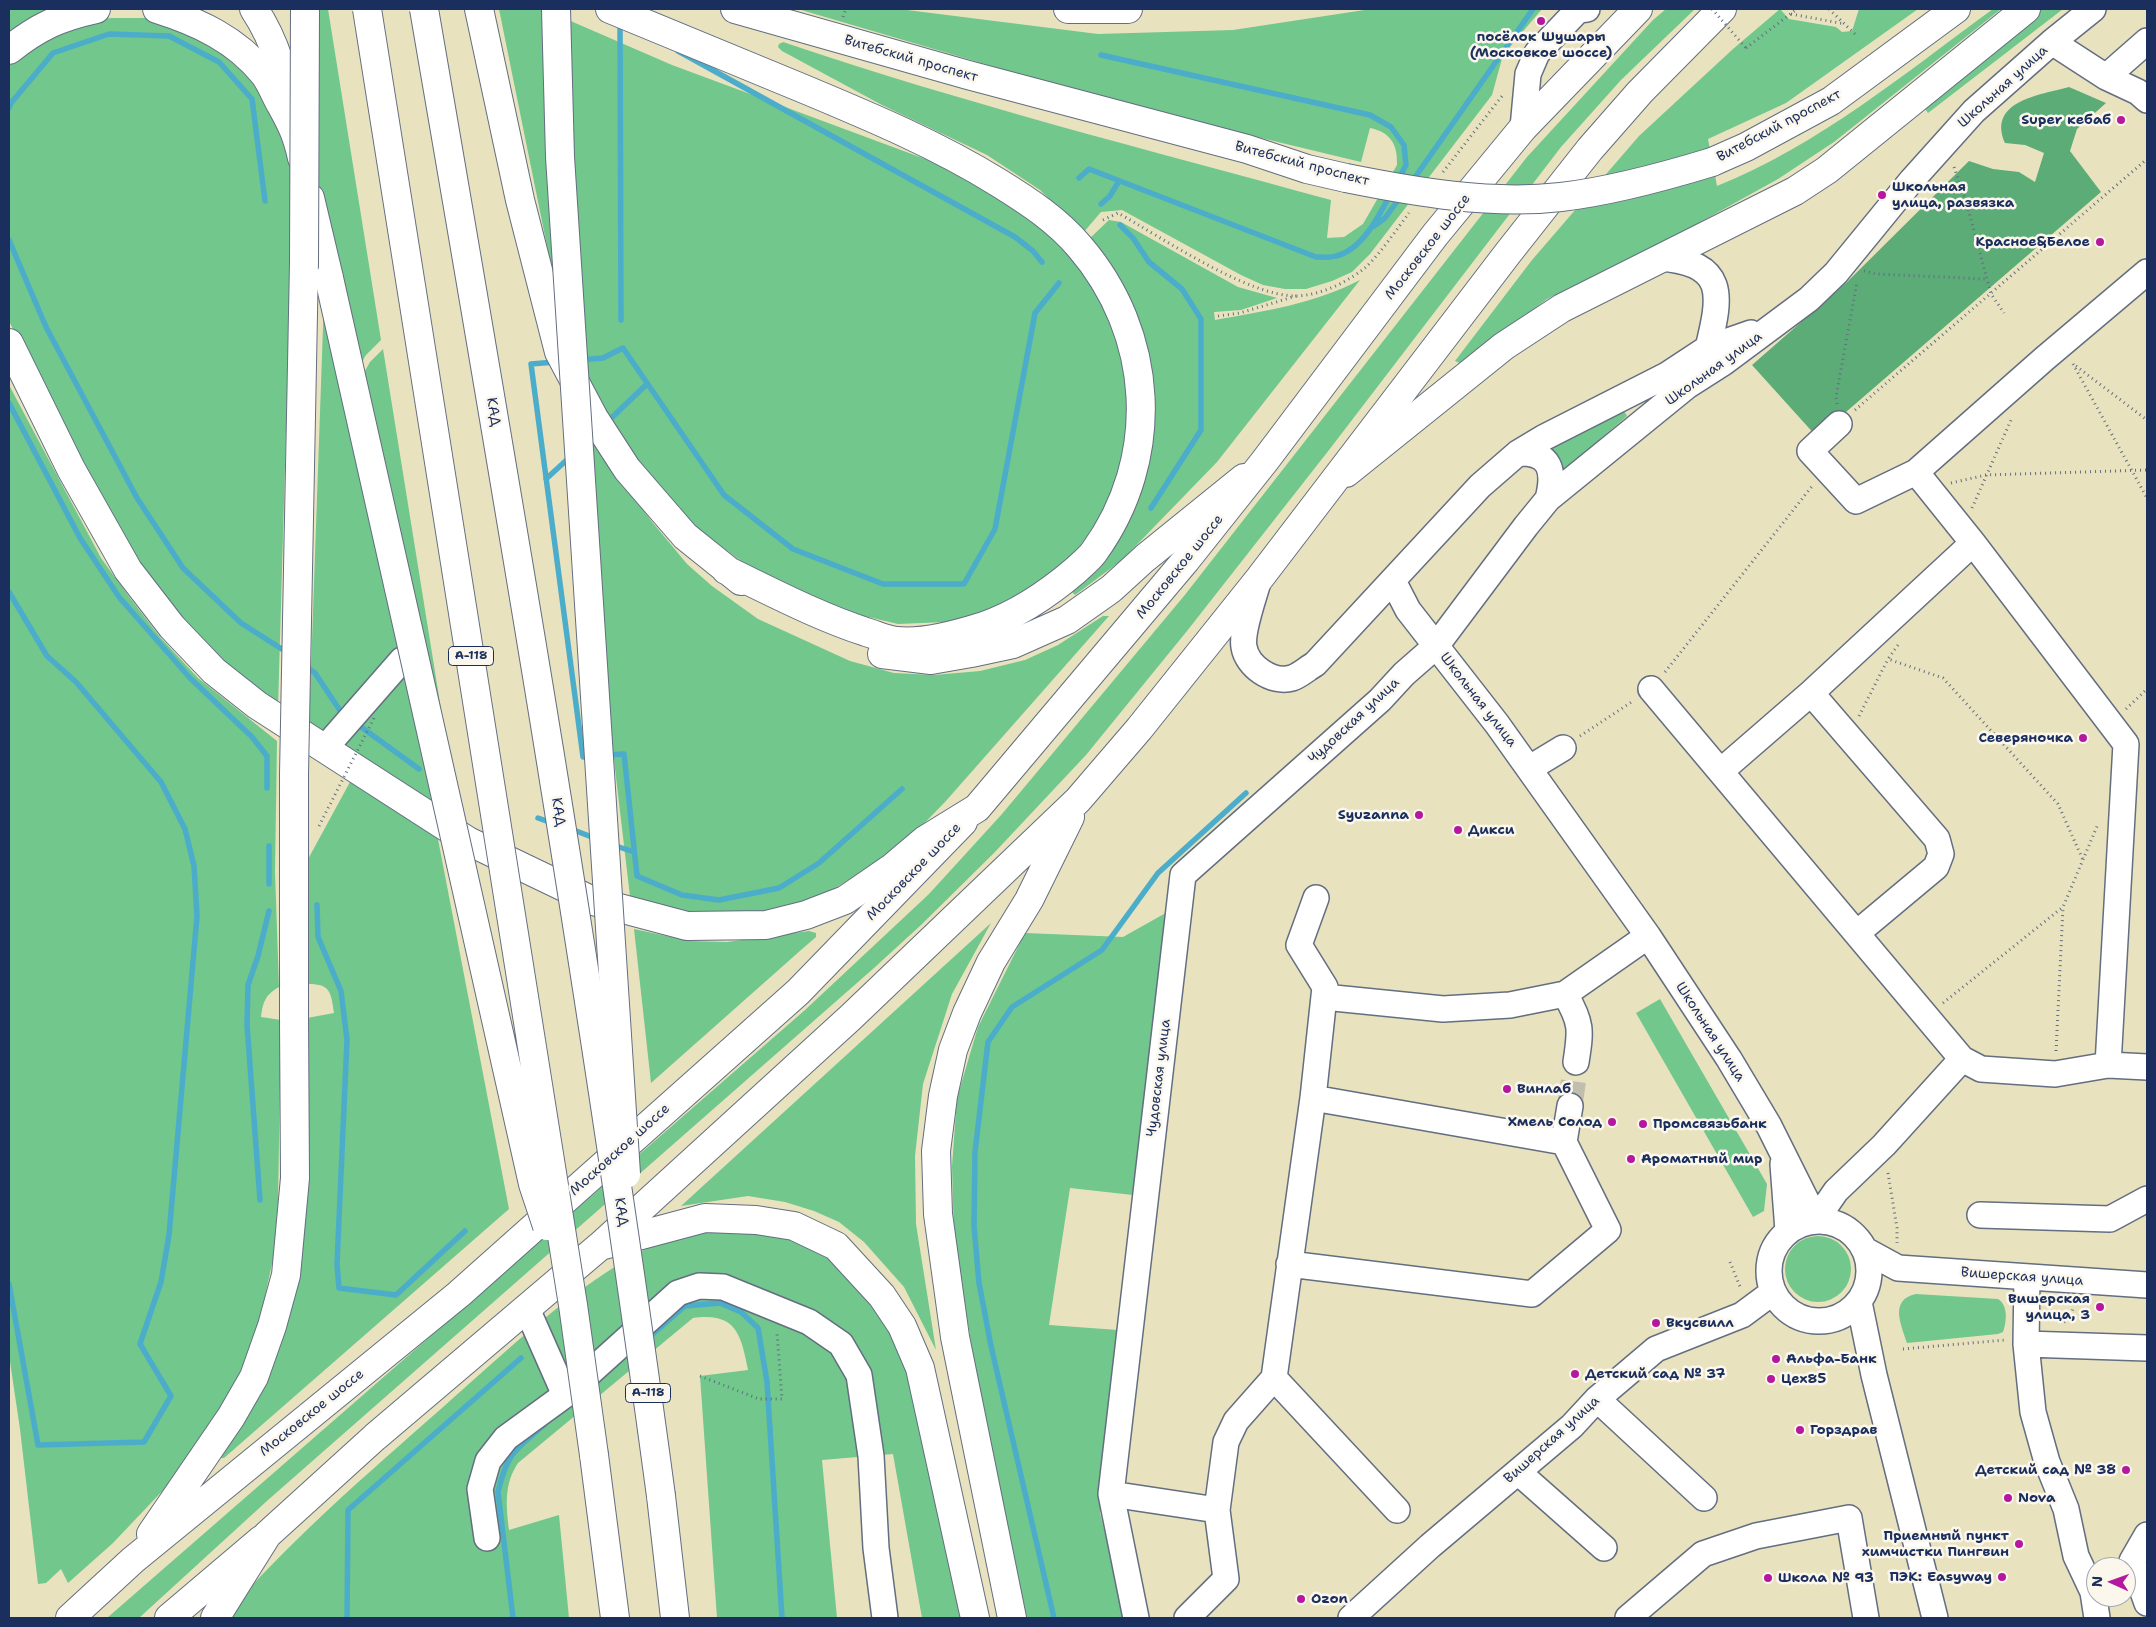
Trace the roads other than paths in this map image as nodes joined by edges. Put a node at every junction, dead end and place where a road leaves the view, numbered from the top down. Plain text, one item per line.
1 (96, 9) edge
2 (157, 9) edge
3 (254, 9) edge
4 (305, 9) edge
5 (367, 9) edge
6 (424, 9) edge
7 (479, 9) edge
8 (556, 9) edge
9 (610, 9) edge
10 (735, 9) edge
11 (1068, 9) edge
12 (1128, 9) edge
13 (1587, 9) edge
14 (1638, 9) edge
15 (1722, 9) edge
16 (1956, 9) edge
17 (2026, 9) edge
18 (2093, 9) edge
19 (2147, 41) edge
20 (2052, 42) junction
21 (9, 50) edge
22 (2106, 77) junction
23 (2147, 100) edge
24 (1523, 128) junction
25 (297, 135) junction
26 (1660, 258) junction
27 (2143, 285) edge
28 (1776, 324) junction
29 (9, 343) edge
30 (1708, 348) junction
31 (1839, 424) road end
32 (1518, 453) junction
33 (1264, 462) junction
34 (1923, 480) junction
35 (1331, 485) junction
36 (1548, 499) junction
37 (1968, 536) junction
38 (726, 570) junction
39 (1258, 579) junction
40 (1393, 581) junction
41 (1436, 646) junction
42 (402, 660) dead end
43 (1651, 689) road end
44 (1811, 693) junction
45 (2137, 744) edge
46 (325, 748) junction
47 (1563, 748) road end
48 (1530, 768) junction
49 (1721, 771) junction
50 (1078, 800) junction
51 (977, 808) junction
52 (1316, 898) dead end
53 (1857, 933) junction
54 (1648, 936) junction
55 (1565, 994) junction
56 (1324, 997) junction
57 (1962, 1059) junction
58 (1576, 1062) tunnel mouth
59 (2108, 1065) junction
60 (2147, 1067) edge
61 (1313, 1098) junction
62 (1570, 1106) tunnel mouth
63 (1564, 1142) junction
64 (1782, 1149) junction
65 (2147, 1199) edge
66 (1980, 1215) dead end
67 (1816, 1220) junction
68 (1788, 1231) junction
69 (600, 1246) junction
70 (1865, 1250) junction
71 (1289, 1264) junction
72 (1898, 1268) junction
73 (2027, 1277) junction
74 (2147, 1285) edge
75 (634, 1290) junction
76 (1773, 1292) junction
77 (1863, 1292) junction
78 (573, 1304) junction
79 (527, 1309) junction
80 (1826, 1320) junction
81 (2026, 1344) junction
82 (2147, 1348) edge
83 (1868, 1349) junction
84 (1274, 1378) junction
85 (565, 1395) junction
86 (1597, 1399) junction
87 (1518, 1472) junction
88 (1111, 1494) junction
89 (1704, 1498) dead end
90 (1217, 1510) junction
91 (1397, 1510) dead end
92 (266, 1535) junction
93 (2147, 1535) edge
94 (487, 1538) dead end
95 (1604, 1548) dead end
96 (133, 1560) junction
97 (2147, 1603) edge
98 (70, 1618) edge
99 (169, 1618) edge
100 (215, 1618) edge
101 (615, 1618) edge
102 (675, 1618) edge
103 (885, 1618) edge
104 (975, 1618) edge
105 (1012, 1618) edge
106 (1136, 1618) edge
107 (1187, 1618) edge
108 (1351, 1618) edge
109 (1628, 1618) edge
110 (1866, 1618) edge
111 (1935, 1618) edge
112 (2097, 1618) edge

1 - 21 main road
2 - 25 main road
3 - 25 main road
4 - 96 main road, bridge
5 - 78 main road, А-118, bridge
6 - 75 main road, КАД / А-118, bridge
7 - 38 main road, bridge
8 - 75 main road, bridge
9 - 38 main road
10 - 16 main road, Витебский проспект, bridge
11 - 12 main road
13 - 24 street
14 - 24 main road, Московское шоссе
15 - 35 main road
17 - 26 main road
18 - 20 street, Школьная улица
19 - 22 street
20 - 22 street
20 - 28 street, Школьная улица
22 - 23 street
24 - 33 main road, Московское шоссе
25 - 78 main road, bridge
26 - 30 street
26 - 35 main road
27 - 34 street
28 - 30 street, Школьная улица
28 - 36 street, Школьная улица
29 - 46 main road
30 - 32 street, Школьная улица
31 - 34 street
32 - 36 street
32 - 40 street, Школьная улица
33 - 38 main road
33 - 51 main road, Московское шоссе
34 - 37 street
35 - 39 main road
36 - 41 street, Школьная улица
37 - 44 street
37 - 45 street
39 - 40 street, Школьная улица
39 - 50 main road
40 - 41 street
41 - 48 street, Школьная улица
41 - 88 street, Чудовская улица
42 - 46 street
43 - 49 street
44 - 49 street
44 - 53 street
45 - 59 street
46 - 51 main road
47 - 48 street
48 - 54 street, Школьная улица
49 - 53 street
50 - 69 main road
50 - 105 main road
51 - 96 main road, Московское шоссе
52 - 56 street
53 - 57 street
54 - 55 street
54 - 64 street, Школьная улица
55 - 56 street
55 - 58 street
56 - 61 street
57 - 59 street
57 - 67 street
59 - 60 street
61 - 63 street
61 - 71 street
62 - 63 street
63 - 71 street
64 - 67 street, Школьная улица
64 - 68 street, Школьная улица
65 - 66 street
67 - 68 street
67 - 70 street
68 - 76 street
69 - 79 main road
69 - 104 main road
70 - 72 street, Вишерская улица
70 - 77 street
71 - 84 street
72 - 73 street, Вишерская улица
72 - 77 street
73 - 74 street, Вишерская улица
73 - 81 street
75 - 102 main road, КАД / А-118, bridge
76 - 80 street
76 - 86 street, Вишерская улица
77 - 80 street
77 - 83 street
78 - 101 main road, А-118, bridge
79 - 85 street
79 - 92 main road
80 - 83 street
81 - 82 street
81 - 112 street
83 - 111 street
84 - 90 street
84 - 91 street
85 - 94 street
85 - 103 street
86 - 87 street, Вишерская улица
86 - 89 street
87 - 95 street
87 - 108 street, Вишерская улица
88 - 90 street
88 - 106 street, Чудовская улица
90 - 107 street
92 - 99 main road
92 - 100 main road
93 - 97 street
96 - 98 main road, Московское шоссе
109 - 110 street

